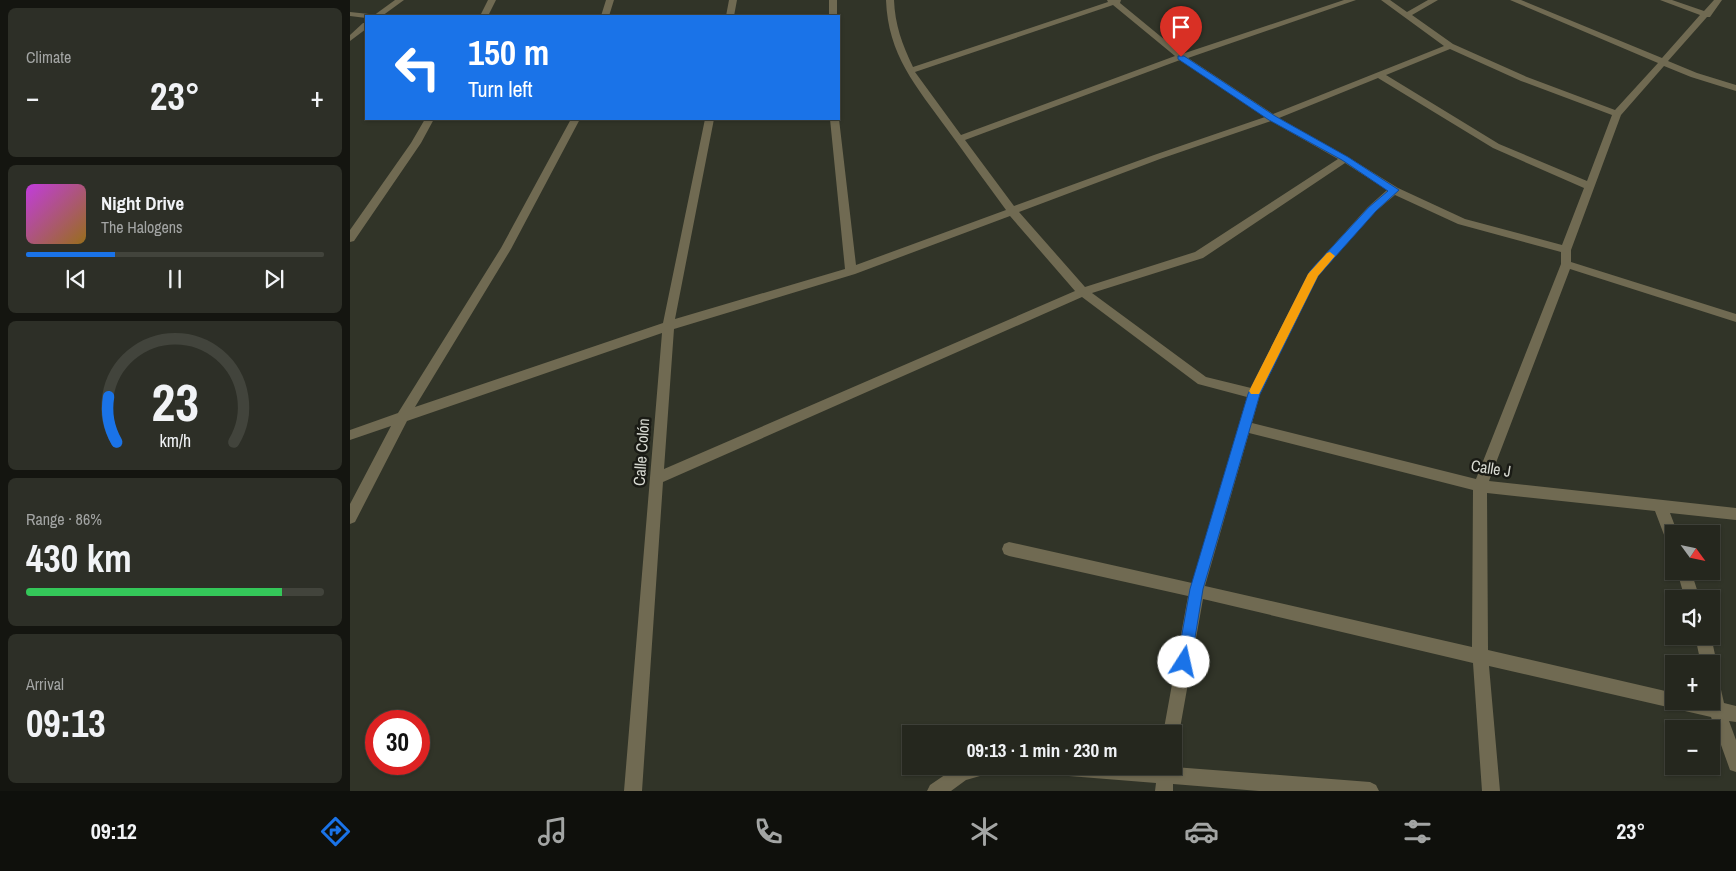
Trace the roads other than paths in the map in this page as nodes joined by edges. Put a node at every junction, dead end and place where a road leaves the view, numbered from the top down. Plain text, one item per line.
1 (400, 0) edge
2 (492, 0) edge
3 (610, 0) edge
4 (733, 0) edge
5 (833, 0) edge
6 (890, 0) edge
7 (1352, 0) edge
8 (1385, 0) edge
9 (1434, 0) edge
10 (1514, 0) edge
11 (1664, 0) edge
12 (1718, 0) edge
13 (1115, 1) edge
14 (350, 14) edge
15 (1707, 14) junction
16 (378, 15) edge
17 (484, 15) edge
18 (605, 15) edge
19 (730, 15) edge
20 (834, 15) edge
21 (1406, 15) junction
22 (365, 16) edge
23 (365, 26) edge
24 (350, 39) edge
25 (1450, 46) junction
26 (1181, 57) junction
27 (1664, 63) junction
28 (910, 71) junction
29 (1378, 74) junction
30 (1736, 88) edge
31 (1617, 114) junction
32 (1272, 118) junction
33 (428, 120) edge
34 (574, 120) edge
35 (709, 120) edge
36 (834, 120) edge
37 (959, 139) junction
38 (1345, 158) junction
39 (1589, 186) junction
40 (1394, 190) junction
41 (1012, 211) junction
42 (350, 238) edge
43 (1566, 250) junction
44 (1566, 264) junction
45 (851, 271) junction
46 (1083, 292) junction
47 (1736, 318) edge
48 (668, 326) junction
49 (1254, 394) junction
50 (402, 418) junction
51 (1245, 427) junction
52 (350, 435) edge
53 (656, 479) junction
54 (1480, 486) junction
55 (1660, 506) junction
56 (1736, 514) edge
57 (350, 518) edge
58 (1667, 525) edge
59 (1009, 549) dead end
60 (1197, 589) junction
61 (1480, 658) junction
62 (1665, 699) edge
63 (1717, 710) joint
64 (1736, 714) edge
65 (1173, 725) edge
66 (1736, 764) edge
67 (959, 775) edge
68 (1135, 775) edge
69 (1165, 778) edge
70 (633, 791) edge
71 (936, 791) edge
72 (1370, 791) edge
73 (1491, 791) edge

1 - 16 street
2 - 17 street
3 - 18 street
4 - 19 street
5 - 20 street
6 - 28 street
7 - 26 street
8 - 21 street
9 - 21 street
10 - 27 street
11 - 15 street
12 - 15 street
13 - 26 street
13 - 28 street
14 - 22 street
15 - 27 street
21 - 25 street
23 - 24 street
25 - 29 street
25 - 31 street
26 - 32 street
26 - 37 street
27 - 30 street
27 - 31 street
28 - 37 street
29 - 32 street
29 - 39 street
31 - 39 street
32 - 38 street
32 - 41 street
33 - 42 street
34 - 50 street
35 - 48 street, Calle Colón
36 - 45 street
37 - 41 street
38 - 40 street
38 - 46 street
39 - 43 street
40 - 43 street
40 - 49 street
41 - 45 street
41 - 46 street
43 - 44 street
44 - 47 street
44 - 54 street
45 - 48 street
46 - 49 street
46 - 53 street
48 - 50 street
48 - 53 street, Calle Colón
49 - 51 street
50 - 52 street
50 - 57 street
51 - 54 street, Calle J
51 - 60 street
53 - 70 street, Calle Colón
54 - 55 street, Calle J
54 - 61 street
55 - 56 street, Calle J
55 - 58 street
59 - 60 street
60 - 61 street
60 - 65 street
61 - 62 street
61 - 73 street
63 - 64 street
63 - 66 street
67 - 71 street
68 - 69 street
69 - 72 street

